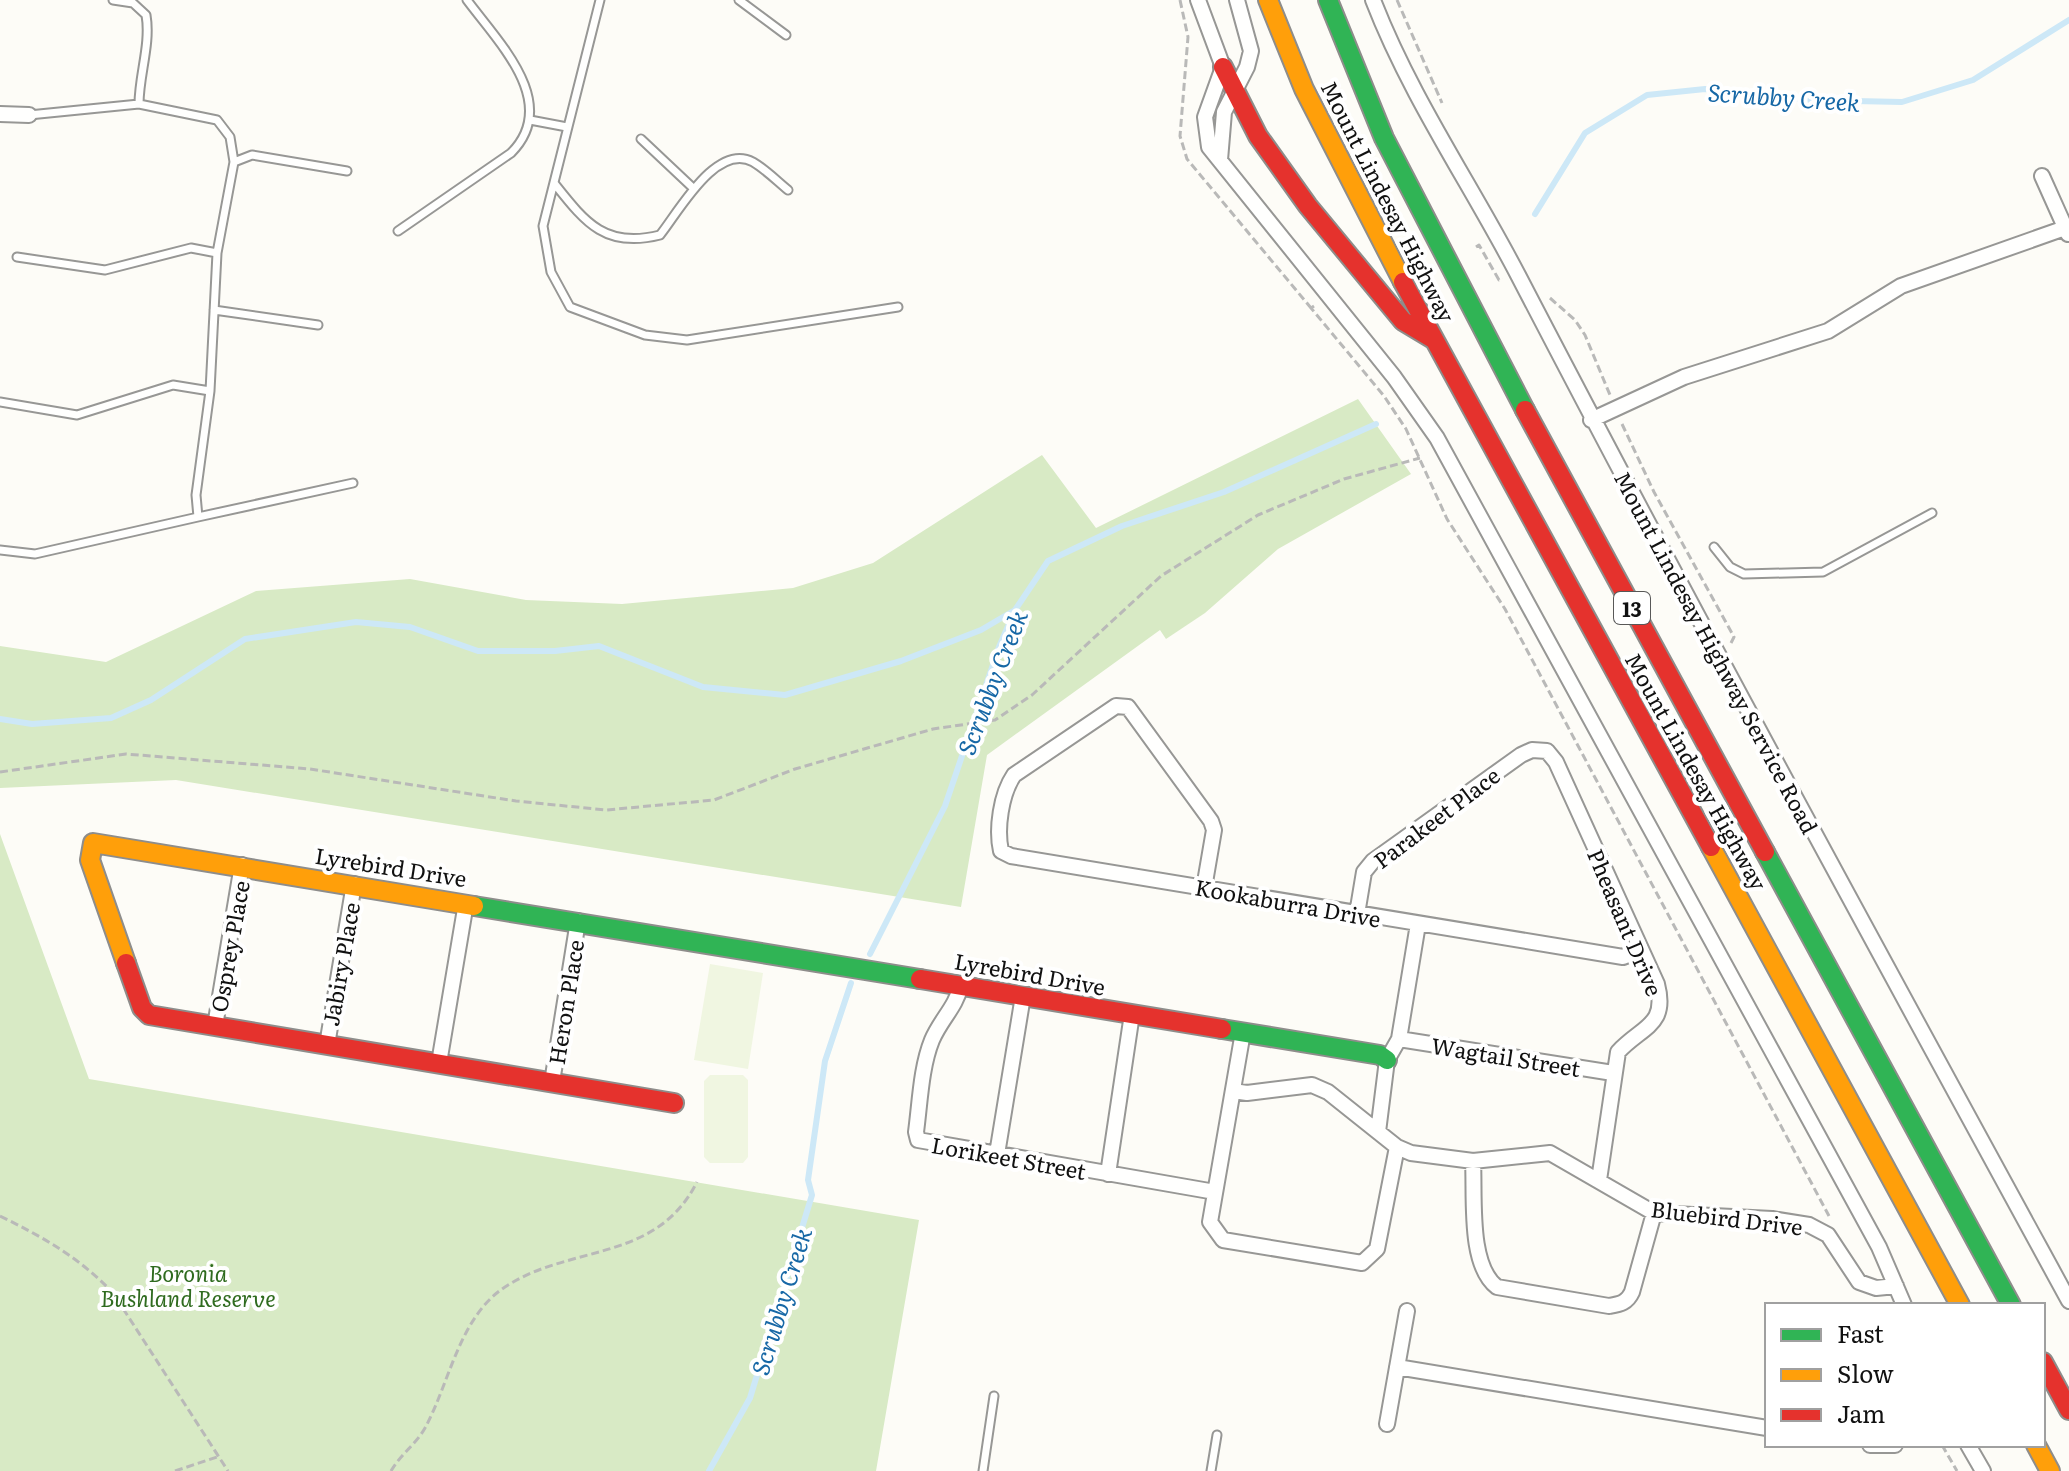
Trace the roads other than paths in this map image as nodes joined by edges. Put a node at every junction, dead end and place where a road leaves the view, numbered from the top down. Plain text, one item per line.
1 (113, 0) edge
2 (467, 0) edge
3 (600, 0) edge
4 (739, 0) edge
5 (1198, 0) edge
6 (1237, 0) edge
7 (1268, 0) edge
8 (1328, 0) edge
9 (1373, 0) edge
10 (786, 35) dead end
11 (1223, 67) junction
12 (1233, 90) junction
13 (139, 104) junction
14 (0, 114) edge
15 (29, 115) joint
16 (530, 120) junction
17 (567, 127) junction
18 (641, 139) dead end
19 (1220, 160) junction
20 (234, 162) junction
21 (347, 171) dead end
22 (2042, 176) dead end
23 (554, 183) junction
24 (693, 188) junction
25 (788, 190) dead end
26 (398, 231) dead end
27 (2067, 232) edge
28 (217, 253) junction
29 (17, 257) dead end
30 (898, 307) dead end
31 (214, 310) junction
32 (318, 325) dead end
33 (1433, 339) junction
34 (210, 391) junction
35 (0, 402) edge
36 (1591, 420) junction
37 (353, 483) dead end
38 (1932, 513) dead end
39 (198, 517) junction
40 (1714, 547) dead end
41 (0, 550) edge
42 (1547, 751) joint
43 (242, 865) junction
44 (354, 884) junction
45 (1204, 888) junction
46 (466, 903) junction
47 (1357, 914) junction
48 (578, 921) junction
49 (1418, 924) junction
50 (1641, 950) junction
51 (961, 985) junction
52 (1023, 996) junction
53 (1132, 1014) junction
54 (215, 1026) junction
55 (1243, 1032) junction
56 (1399, 1039) junction
57 (327, 1045) junction
58 (1387, 1060) junction
59 (439, 1063) junction
60 (1613, 1073) junction
61 (552, 1082) junction
62 (1233, 1091) junction
63 (674, 1103) dead end
64 (1378, 1132) junction
65 (1397, 1147) junction
66 (997, 1154) junction
67 (1473, 1161) junction
68 (1108, 1174) junction
69 (1599, 1180) junction
70 (1215, 1192) junction
71 (1654, 1213) junction
72 (1896, 1286) junction
73 (2069, 1301) edge
74 (1903, 1303) edge
75 (1959, 1303) edge
76 (2010, 1303) edge
77 (1407, 1311) dead end
78 (2045, 1366) edge
79 (1397, 1367) junction
80 (994, 1396) dead end
81 (2069, 1410) edge
82 (1387, 1424) dead end
83 (1765, 1428) edge
84 (1217, 1435) dead end
85 (1969, 1447) edge
86 (2037, 1447) edge
87 (983, 1471) edge
88 (1211, 1471) edge
89 (1983, 1471) edge
90 (2050, 1471) edge

1 - 13 lane
2 - 16 lane
3 - 17 lane
4 - 10 lane
5 - 11 street
6 - 12 street
7 - 33 main road, Mount Lindesay Highway / 13
8 - 76 main road, Mount Lindesay Highway / 13
9 - 36 street, Mount Lindesay Highway Service Road
11 - 12 main road
11 - 19 street
12 - 19 street
12 - 33 main road
13 - 15 lane
13 - 20 lane
14 - 15 street
16 - 17 lane
16 - 26 lane
17 - 23 lane
18 - 24 lane
19 - 72 street
20 - 21 lane
20 - 28 lane
22 - 27 street
23 - 24 lane
23 - 30 lane
24 - 25 lane
27 - 36 street
28 - 29 lane
28 - 31 lane
31 - 32 lane
31 - 34 lane
33 - 75 main road, Mount Lindesay Highway / 13
34 - 35 lane
34 - 39 lane
36 - 73 street, Mount Lindesay Highway Service Road
37 - 39 lane
38 - 40 lane
39 - 41 lane
42 - 47 street, Parakeet Place
42 - 50 street, Pheasant Drive
43 - 44 main road, Lyrebird Drive
43 - 54 street, Osprey Place
43 - 54 main road, Lyrebird Drive
44 - 46 main road, Lyrebird Drive
44 - 57 street, Jabiry Place
45 - 45 street, Kookaburra Drive
45 - 47 street, Kookaburra Drive
46 - 48 main road, Lyrebird Drive
46 - 59 street
47 - 49 street, Kookaburra Drive
48 - 51 main road, Lyrebird Drive
48 - 61 street, Heron Place
49 - 50 street, Kookaburra Drive
49 - 56 street
50 - 60 street, Pheasant Drive
51 - 52 main road, Lyrebird Drive
51 - 66 street, Lorikeet Street
52 - 53 main road, Lyrebird Drive
52 - 66 street
53 - 55 main road, Lyrebird Drive
53 - 68 street
54 - 57 main road, Lyrebird Drive
55 - 58 main road, Lyrebird Drive
55 - 62 street
56 - 58 street
56 - 60 street, Wagtail Street
57 - 59 main road, Lyrebird Drive
58 - 64 street
59 - 61 main road, Lyrebird Drive
60 - 69 street, Pheasant Drive
61 - 63 main road, Lyrebird Drive
62 - 64 street, Bluebird Drive
62 - 70 street
64 - 65 street, Bluebird Drive
65 - 67 street, Bluebird Drive
65 - 70 street
66 - 68 street, Lorikeet Street
67 - 69 street, Bluebird Drive
67 - 71 street
68 - 70 street, Lorikeet Street
69 - 71 street, Bluebird Drive
71 - 72 street, Bluebird Drive
72 - 74 street
77 - 79 street
78 - 81 main road
79 - 82 street
79 - 83 street
80 - 87 lane
84 - 88 lane
85 - 89 street
86 - 90 main road

